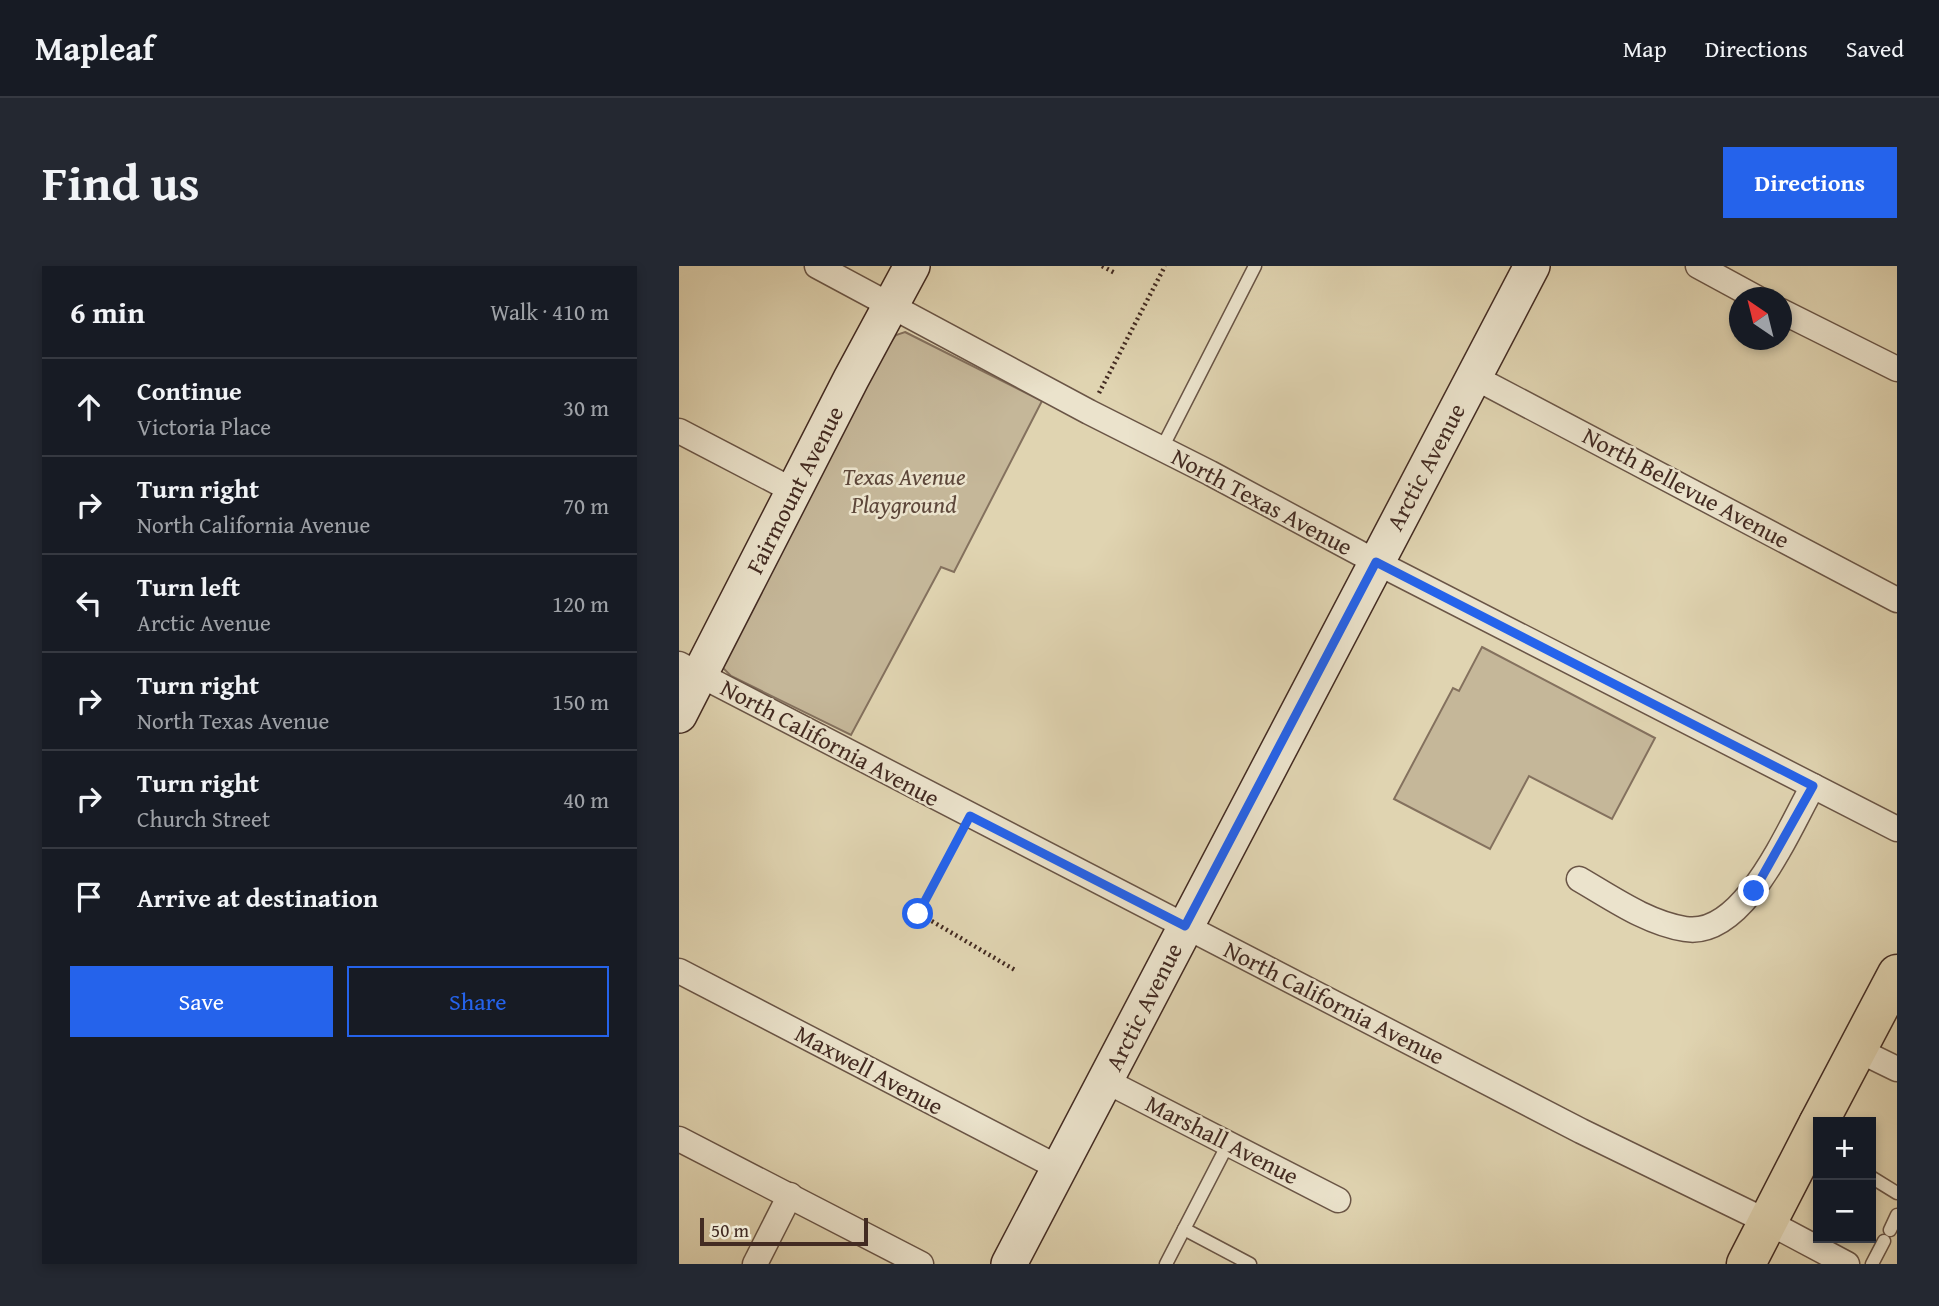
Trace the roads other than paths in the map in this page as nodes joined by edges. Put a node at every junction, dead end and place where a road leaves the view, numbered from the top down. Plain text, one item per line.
1 (817, 266) edge
2 (912, 266) edge
3 (1255, 266) edge
4 (1532, 266) edge
5 (1698, 266) edge
6 (1737, 287) edge
7 (892, 305) junction
8 (1792, 316) edge
9 (1897, 369) edge
10 (1474, 377) junction
11 (679, 431) edge
12 (1161, 450) junction
13 (795, 491) junction
14 (1376, 562) junction
15 (1897, 600) edge
16 (689, 670) edge
17 (679, 715) edge
18 (1813, 786) junction
19 (1897, 829) edge
20 (1579, 879) dead end
21 (1185, 926) junction
22 (679, 971) edge
23 (1897, 974) edge
24 (1858, 1050) junction
25 (1897, 1069) edge
26 (1106, 1081) junction
27 (1822, 1117) edge
28 (1813, 1135) edge
29 (679, 1139) edge
30 (1228, 1144) junction
31 (1059, 1168) junction
32 (1876, 1180) edge
33 (1897, 1193) edge
34 (790, 1195) junction
35 (1338, 1200) dead end
36 (1897, 1215) edge
37 (1768, 1222) junction
38 (1184, 1229) junction
39 (755, 1264) edge
40 (921, 1264) edge
41 (1009, 1264) edge
42 (1166, 1264) edge
43 (1250, 1264) edge
44 (1746, 1264) edge
45 (1847, 1264) edge
46 (1872, 1264) edge

1 - 7 street, North Texas Avenue
2 - 7 street, Fairmount Avenue
3 - 12 lane
4 - 10 street, Arctic Avenue
5 - 6 street
7 - 12 street, North Texas Avenue
7 - 13 street, Fairmount Avenue
8 - 9 street
10 - 14 street, Arctic Avenue
10 - 15 street, North Bellevue Avenue
11 - 13 street
12 - 14 street, North Texas Avenue
13 - 16 street, Fairmount Avenue
14 - 18 street, North Texas Avenue
14 - 21 street, Arctic Avenue
16 - 17 street, Fairmount Avenue
16 - 21 street, North California Avenue
18 - 19 street, North Texas Avenue
18 - 20 street
21 - 26 street, Arctic Avenue
21 - 37 street, North California Avenue
22 - 31 street, Maxwell Avenue
23 - 24 highway
24 - 25 street
24 - 27 highway
26 - 30 street, Marshall Avenue
26 - 31 street, Arctic Avenue
28 - 37 highway
29 - 34 street
30 - 35 street, Marshall Avenue
30 - 38 lane
31 - 41 street, Arctic Avenue
32 - 33 lane
34 - 39 street
34 - 40 street
36 - 46 lane
37 - 44 highway
37 - 45 street, North California Avenue
38 - 42 lane
38 - 43 lane

